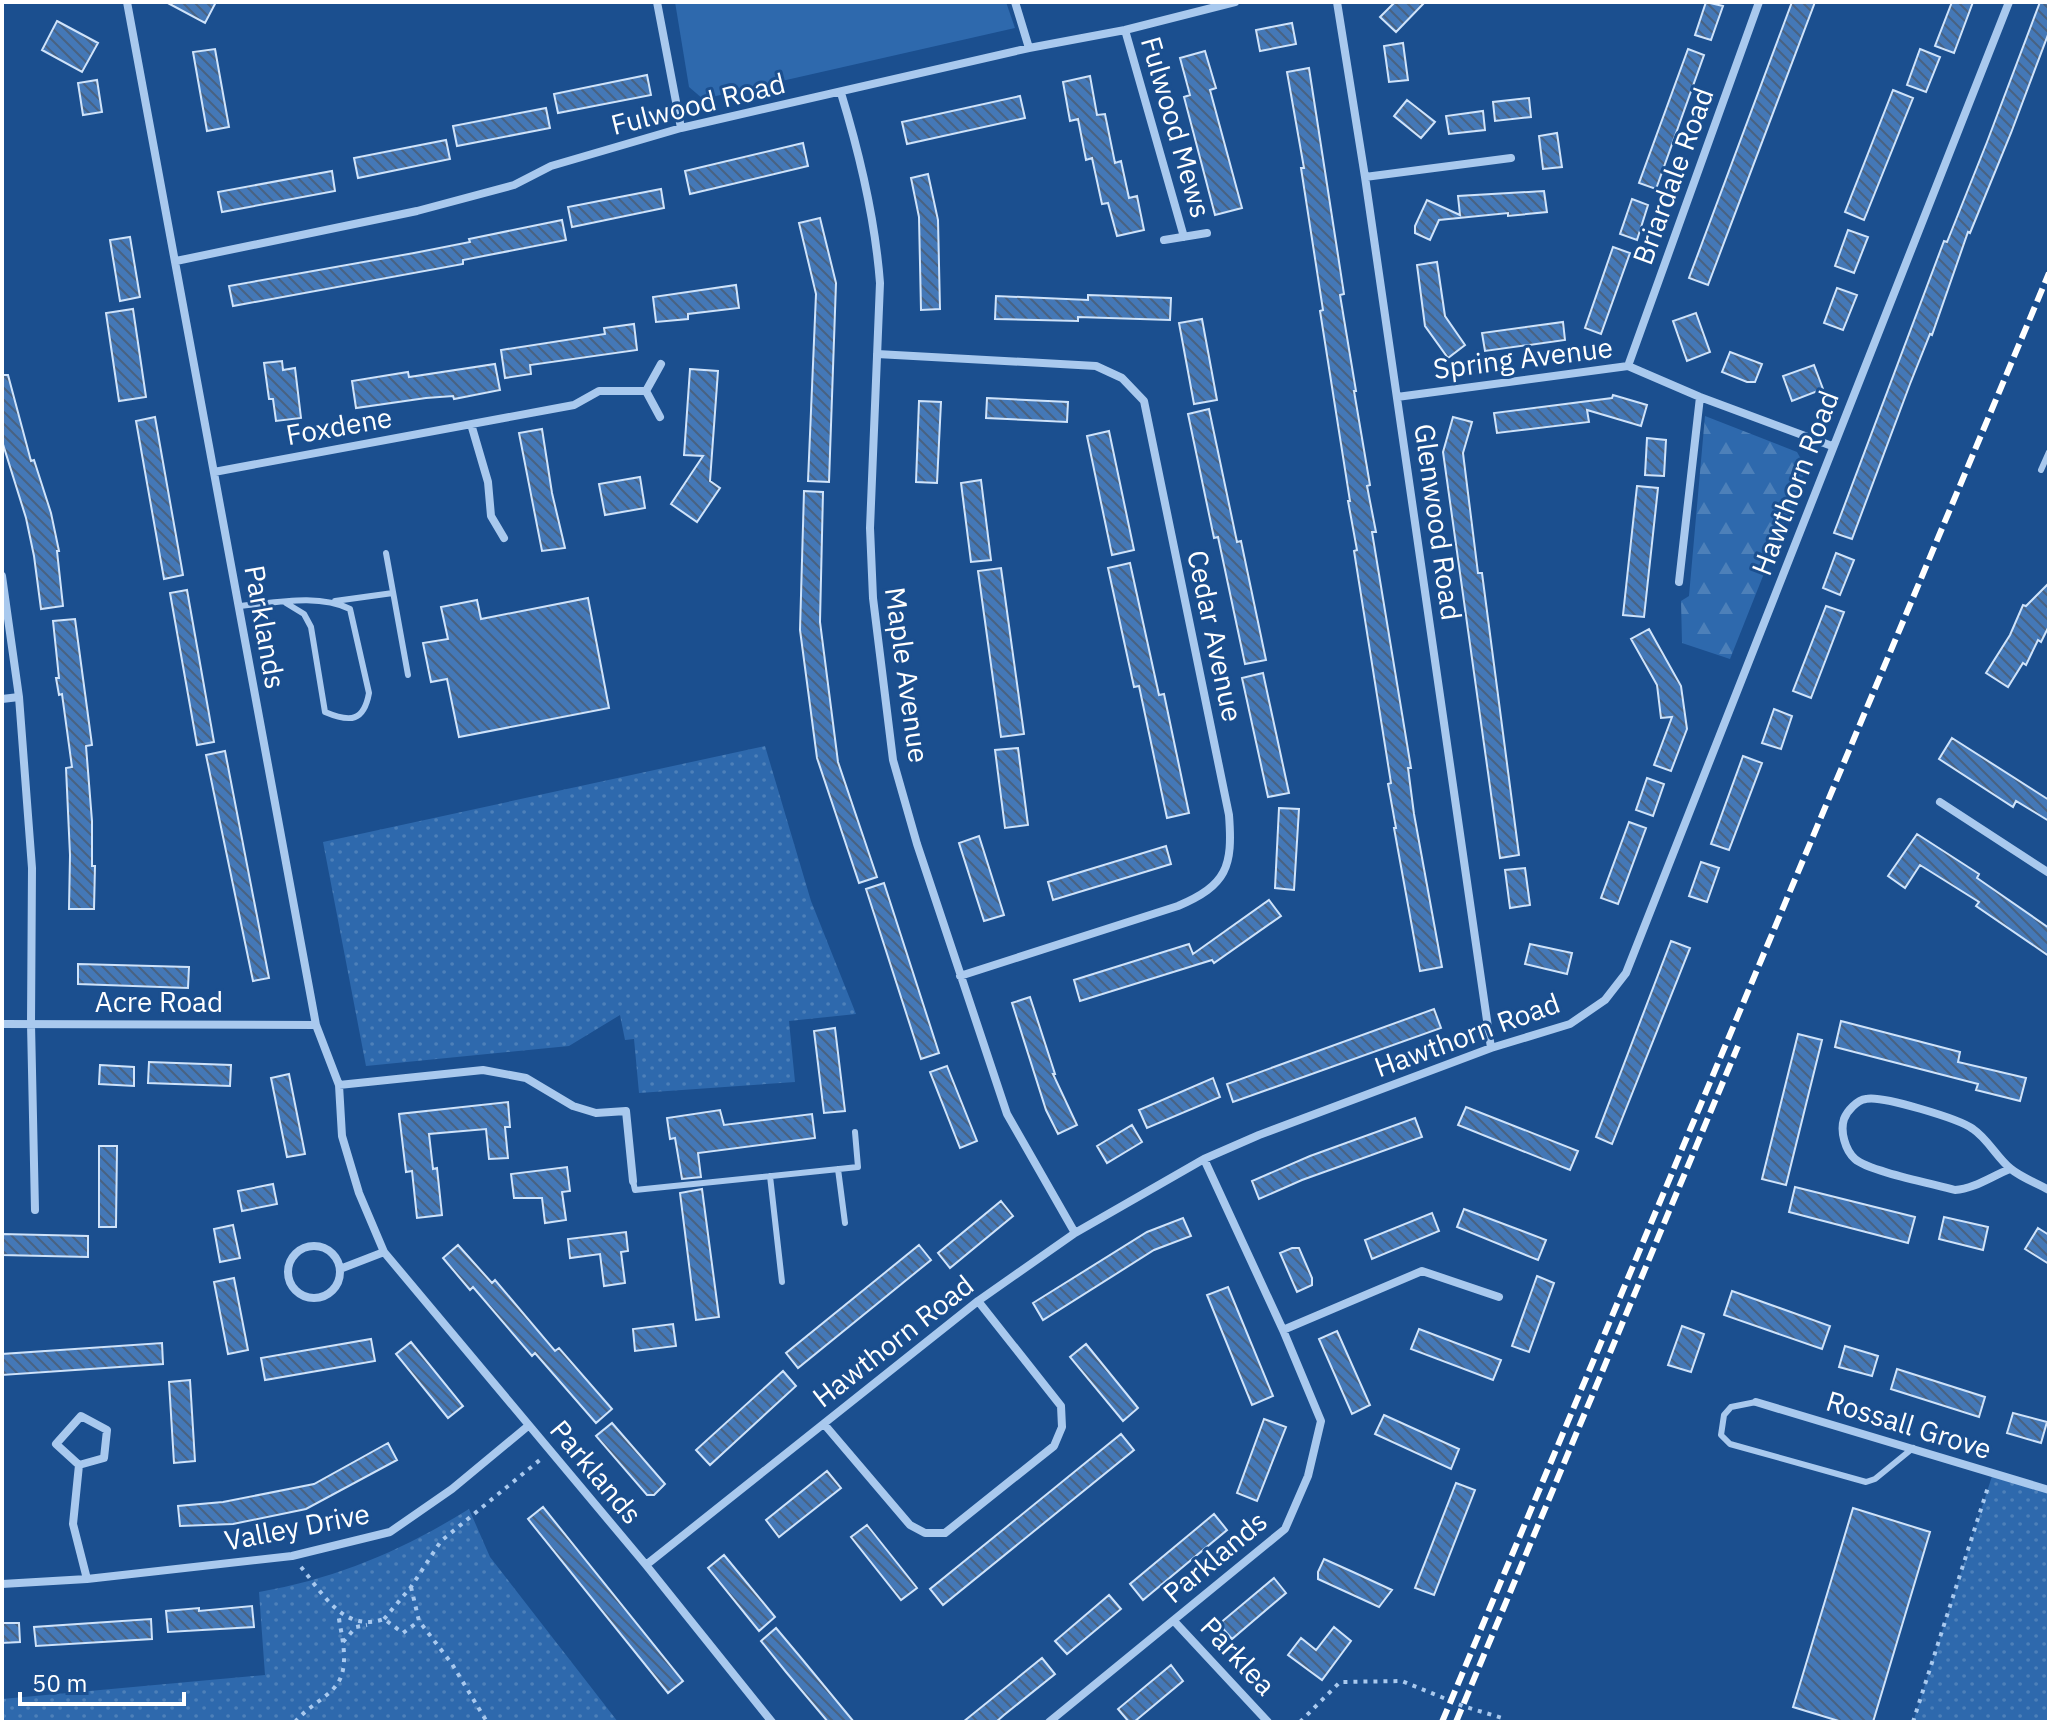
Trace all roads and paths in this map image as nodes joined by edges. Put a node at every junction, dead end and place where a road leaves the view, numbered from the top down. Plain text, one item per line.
1 (127, 2) edge
2 (657, 2) edge
3 (1015, 2) edge
4 (1235, 2) edge
5 (1337, 2) edge
6 (1759, 2) edge
7 (2009, 2) edge
8 (1125, 30) junction
9 (1029, 48) junction
10 (841, 93) junction
11 (681, 128) junction
12 (1511, 158) dead end
13 (1365, 177) junction
14 (1207, 233) dead end
15 (1184, 237) junction
16 (1164, 240) dead end
17 (176, 261) junction
18 (877, 354) junction
19 (661, 364) dead end
20 (1628, 366) junction
21 (646, 391) junction
22 (1397, 397) junction
23 (1700, 397) junction
24 (660, 417) dead end
25 (471, 424) junction
26 (1832, 446) junction
27 (2049, 452) edge
28 (2041, 470) dead end
29 (214, 472) junction
30 (504, 538) dead end
31 (386, 553) dead end
32 (2, 576) edge
33 (1679, 582) dead end
34 (393, 593) junction
35 (335, 601) junction
36 (286, 603) junction
37 (239, 606) junction
38 (408, 675) dead end
39 (19, 697) junction
40 (2, 699) edge
41 (1940, 802) dead end
42 (2049, 873) edge
43 (960, 976) junction
44 (2, 1024) edge
45 (31, 1024) junction
46 (316, 1025) junction
47 (1491, 1048) junction
48 (339, 1085) junction
49 (855, 1132) dead end
50 (1204, 1159) junction
51 (838, 1169) junction
52 (2010, 1169) junction
53 (770, 1176) junction
54 (633, 1181) joint
55 (2049, 1190) edge
56 (35, 1210) dead end
57 (845, 1223) dead end
58 (1075, 1233) junction
59 (384, 1252) junction
60 (340, 1269) junction
61 (782, 1282) dead end
62 (1499, 1297) dead end
63 (978, 1301) junction
64 (1283, 1330) junction
65 (1756, 1402) joint
66 (824, 1424) junction
67 (528, 1426) junction
68 (1913, 1448) junction
69 (550, 1452) junction
70 (79, 1465) junction
71 (1993, 1473) junction
72 (2049, 1490) edge
73 (292, 1556) junction
74 (646, 1565) junction
75 (87, 1579) junction
76 (2, 1584) edge
77 (411, 1587) junction
78 (338, 1613) junction
79 (384, 1619) junction
80 (419, 1621) junction
81 (1174, 1621) junction
82 (370, 1624) junction
83 (342, 1642) junction
84 (1502, 1718) dead end
85 (295, 1722) edge
86 (487, 1722) edge
87 (772, 1722) edge
88 (1049, 1722) edge
89 (1268, 1722) edge
90 (1300, 1722) edge
91 (1913, 1722) edge

1 - 17 street, Parklands
2 - 11 street
3 - 9 street
4 - 8 street, Fulwood Road
5 - 13 street, Glenwood Road
6 - 20 street, Briardale Road
7 - 26 street, Hawthorn Road
8 - 9 street, Fulwood Road
8 - 15 street, Fulwood Mews
9 - 10 street, Fulwood Road
10 - 11 street, Fulwood Road
10 - 18 street, Maple Avenue
11 - 17 street, Fulwood Road
12 - 13 street
13 - 22 street, Glenwood Road
14 - 15 street, Fulwood Mews
15 - 16 street, Fulwood Mews
17 - 29 street, Parklands
18 - 43 street, Maple Avenue
18 - 43 street, Cedar Avenue
19 - 21 street
20 - 22 street, Spring Avenue
20 - 23 street, Spring Avenue
21 - 24 street
21 - 25 street, Foxdene
22 - 47 street, Glenwood Road
23 - 26 street, Spring Avenue
23 - 33 street
25 - 29 street, Foxdene
25 - 30 street
26 - 47 street, Hawthorn Road
27 - 28 lane
29 - 37 street, Parklands
31 - 34 lane
32 - 39 street
34 - 35 lane
34 - 38 lane
35 - 36 lane
35 - 36 lane
36 - 37 lane
37 - 46 street, Parklands
39 - 40 street
39 - 45 street
41 - 42 street
43 - 58 street, Maple Avenue
44 - 45 street, Acre Road
45 - 46 street, Acre Road
45 - 56 street
46 - 48 street, Parklands
47 - 50 street, Hawthorn Road
48 - 54 street
48 - 59 street, Parklands
49 - 51 lane
50 - 58 street, Hawthorn Road
50 - 64 street, Parklands
51 - 53 lane
51 - 57 lane
52 - 52 street
52 - 55 street
53 - 54 lane
53 - 61 lane
58 - 63 street, Hawthorn Road
59 - 60 street
59 - 67 street, Parklands
60 - 60 street
62 - 64 street
63 - 66 street, Hawthorn Road
63 - 66 street
64 - 81 street, Parklands
65 - 68 street, Rossall Grove
65 - 68 lane
66 - 74 street, Hawthorn Road
67 - 69 street, Parklands
67 - 73 street, Valley Drive
68 - 71 street, Rossall Grove
69 - 74 street, Parklands
69 - 77 path
70 - 70 street
70 - 75 street
71 - 72 street, Rossall Grove
71 - 91 path
73 - 75 street, Valley Drive
73 - 78 path
74 - 87 street, Parklands
75 - 76 street, Valley Drive
77 - 79 path
77 - 80 path
78 - 82 path
78 - 83 path
79 - 80 path
79 - 82 path
80 - 86 path
81 - 88 street, Parklands
81 - 89 street, Parklea
82 - 83 path
83 - 85 path
84 - 90 path

